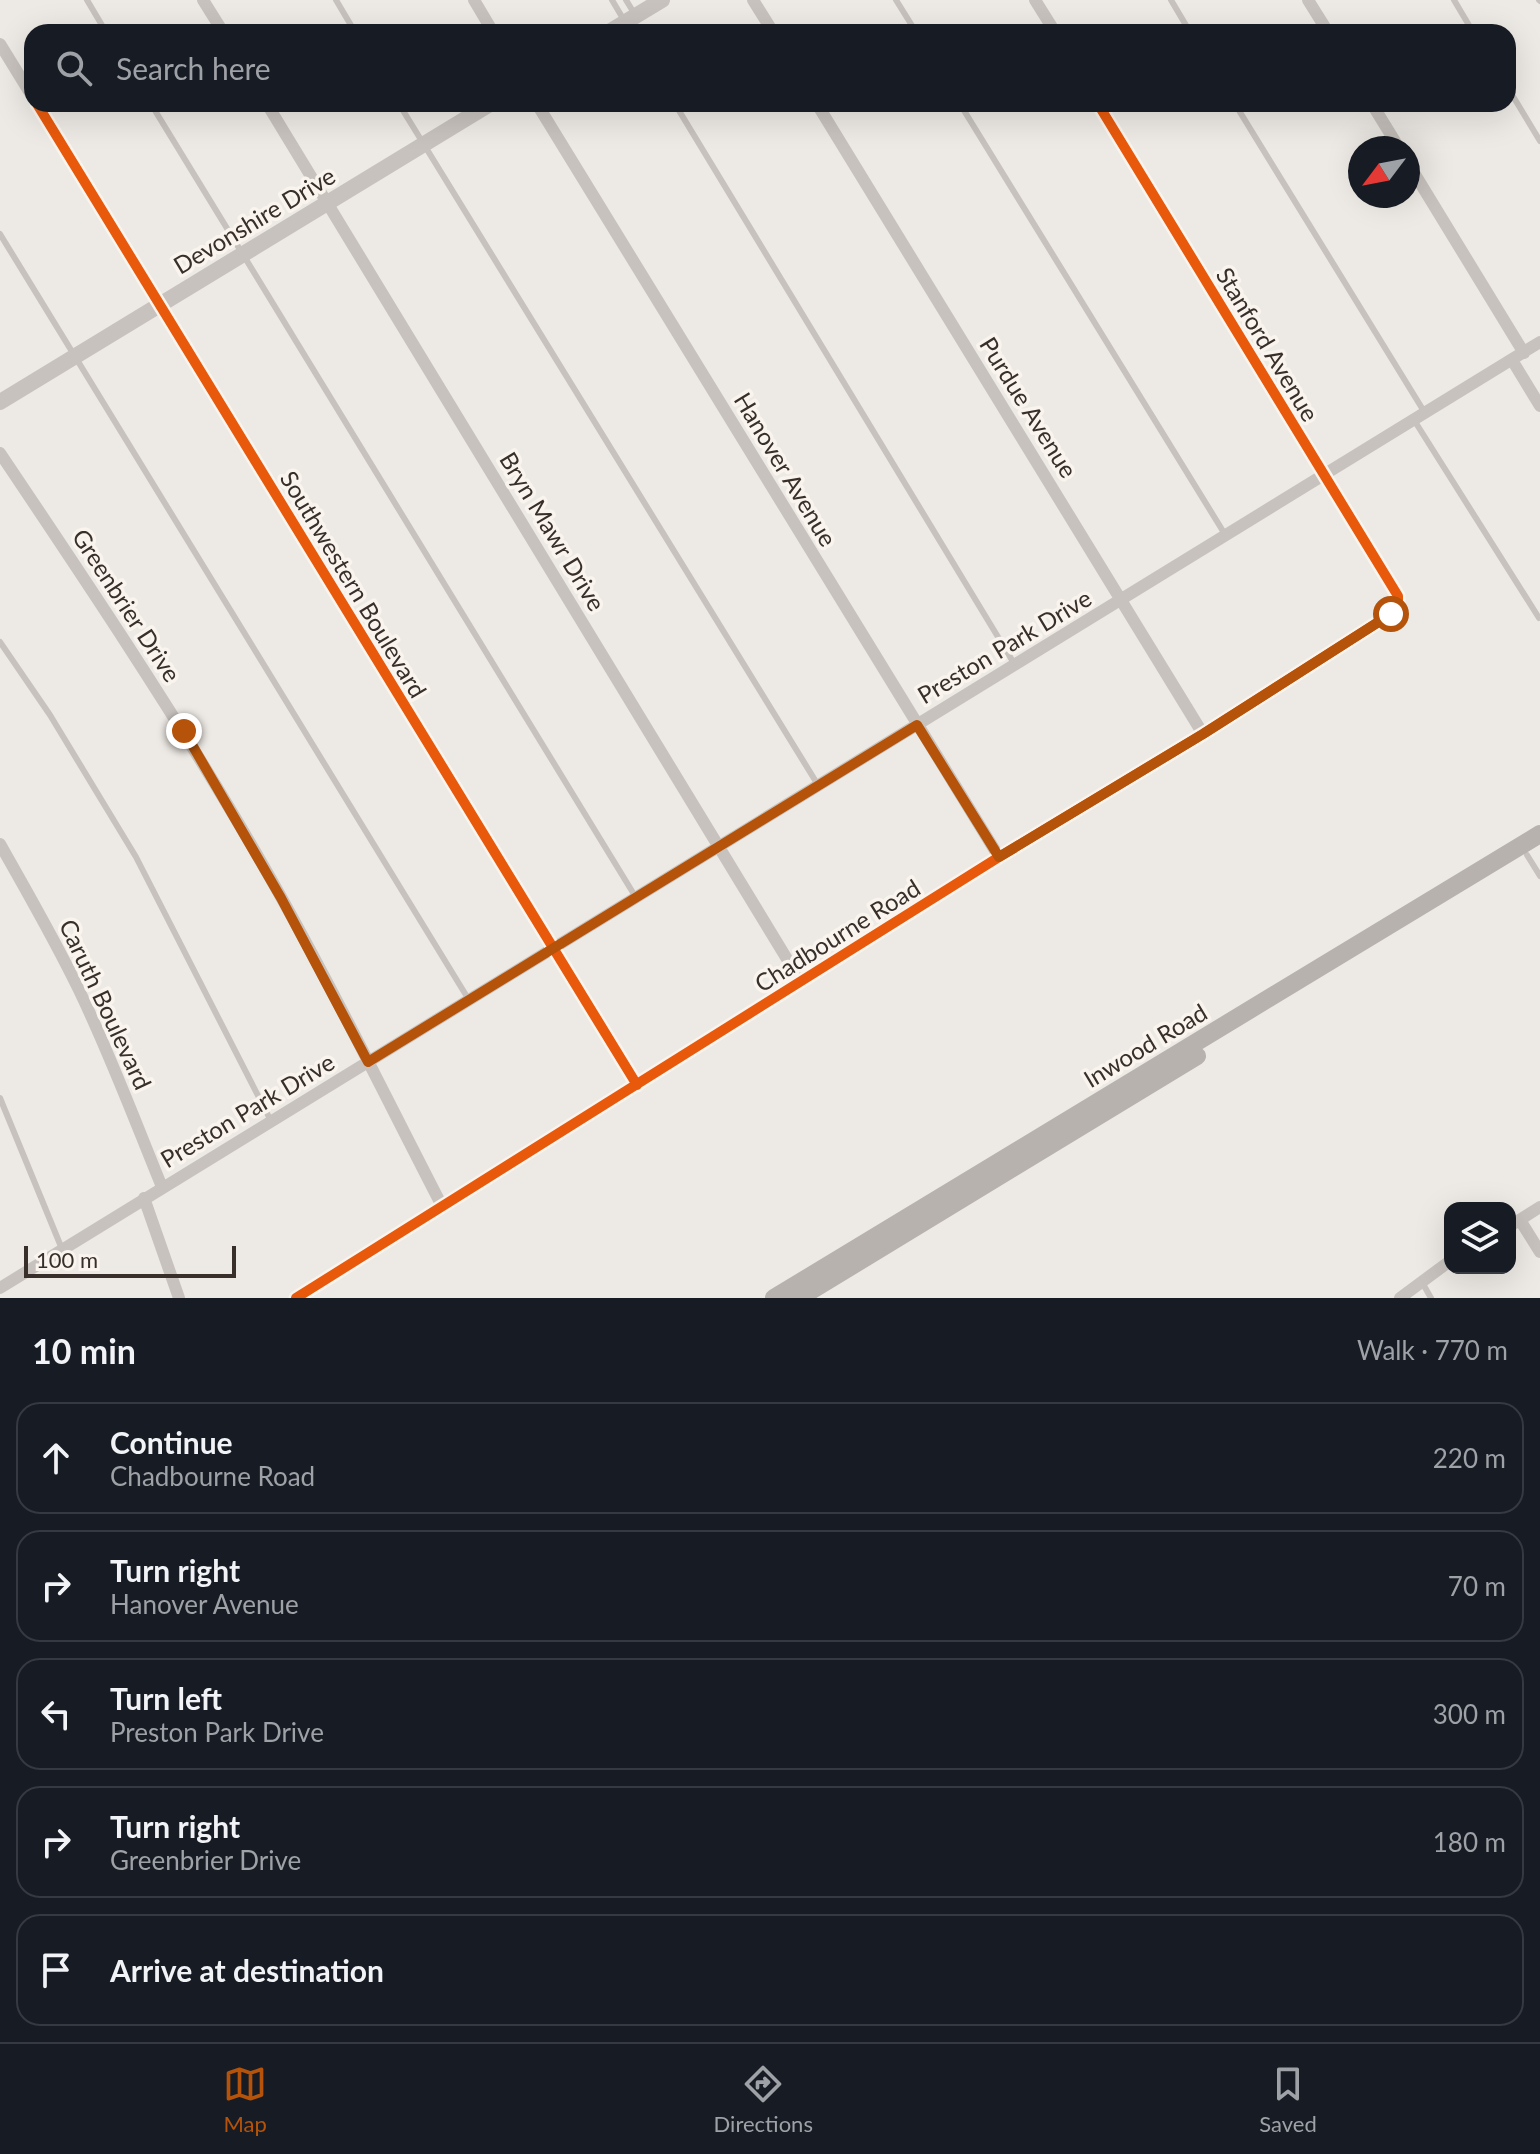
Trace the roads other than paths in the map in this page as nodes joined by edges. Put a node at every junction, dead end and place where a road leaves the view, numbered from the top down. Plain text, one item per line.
1 (87, 0) edge
2 (203, 0) edge
3 (336, 0) edge
4 (474, 0) edge
5 (612, 0) edge
6 (626, 0) edge
7 (662, 0) edge
8 (753, 0) edge
9 (896, 0) edge
10 (1035, 0) edge
11 (1171, 0) edge
12 (1308, 0) edge
13 (1454, 0) edge
14 (631, 23) edge
15 (101, 24) edge
16 (218, 24) edge
17 (350, 24) edge
18 (488, 24) edge
19 (768, 24) edge
20 (911, 24) edge
21 (1050, 24) edge
22 (1185, 24) edge
23 (1323, 24) edge
24 (1468, 24) edge
25 (0, 44) edge
26 (24, 83) edge
27 (1516, 101) edge
28 (42, 112) edge
29 (156, 112) edge
30 (272, 112) edge
31 (404, 112) edge
32 (477, 112) edge
33 (542, 112) edge
34 (680, 112) edge
35 (822, 112) edge
36 (965, 112) edge
37 (1103, 112) edge
38 (1240, 112) edge
39 (1377, 112) edge
40 (1392, 136) edge
41 (1540, 141) edge
42 (424, 145) junction
43 (1420, 183) edge
44 (329, 204) junction
45 (0, 234) edge
46 (243, 254) junction
47 (160, 304) junction
48 (1540, 342) edge
49 (1524, 353) junction
50 (75, 356) junction
51 (1512, 360) junction
52 (0, 402) edge
53 (1540, 406) edge
54 (1420, 416) junction
55 (0, 453) edge
56 (1325, 476) junction
57 (1226, 536) junction
58 (1122, 600) junction
59 (1398, 606) joint
60 (1539, 618) edge
61 (0, 642) edge
62 (1015, 665) junction
63 (917, 725) junction
64 (1203, 734) junction
65 (818, 785) junction
66 (1540, 834) edge
67 (0, 844) edge
68 (718, 845) junction
69 (1533, 851) edge
70 (999, 857) junction
71 (1540, 876) edge
72 (635, 897) junction
73 (553, 948) junction
74 (801, 982) junction
75 (469, 1000) junction
76 (368, 1062) junction
77 (637, 1085) junction
78 (0, 1098) edge
79 (271, 1121) junction
80 (1077, 1122) junction
81 (162, 1187) junction
82 (144, 1198) junction
83 (442, 1206) junction
84 (1540, 1207) edge
85 (1516, 1222) edge
86 (1516, 1224) edge
87 (62, 1249) junction
88 (1540, 1252) edge
89 (1444, 1266) edge
90 (827, 1273) junction
91 (1423, 1284) junction
92 (0, 1288) edge
93 (179, 1298) edge
94 (296, 1298) edge
95 (774, 1298) edge
96 (799, 1298) edge
97 (1400, 1298) edge
98 (1431, 1298) edge

1 - 15 lane
2 - 16 street
3 - 17 lane
4 - 18 street
5 - 14 lane
6 - 14 lane
7 - 14 street
8 - 19 street
9 - 20 lane
10 - 21 street
11 - 22 lane
12 - 23 street
13 - 24 lane
25 - 26 street
27 - 41 lane
28 - 47 street, Southwestern Boulevard
29 - 46 lane
30 - 44 street, Bryn Mawr Drive
31 - 42 lane
32 - 42 street, Devonshire Drive
33 - 63 street, Hanover Avenue
34 - 62 lane
35 - 58 street, Purdue Avenue
36 - 57 lane
37 - 56 street, Stanford Avenue
38 - 54 lane
39 - 40 street
42 - 44 street, Devonshire Drive
42 - 65 lane
43 - 49 street
44 - 46 street, Devonshire Drive
44 - 68 street, Bryn Mawr Drive
45 - 50 lane
46 - 47 street, Devonshire Drive
46 - 72 lane
47 - 50 street, Devonshire Drive
47 - 73 street, Southwestern Boulevard
48 - 49 street, Preston Park Drive
49 - 51 street, Preston Park Drive
50 - 52 street, Devonshire Drive
50 - 75 lane
51 - 53 street
51 - 54 street, Preston Park Drive
54 - 56 street, Preston Park Drive
54 - 60 lane
55 - 76 street, Greenbrier Drive
56 - 57 street, Preston Park Drive
56 - 59 street, Stanford Avenue
57 - 58 street, Preston Park Drive
58 - 62 street, Preston Park Drive
58 - 64 street, Purdue Avenue
59 - 64 street, Chadbourne Road
61 - 79 lane
62 - 63 street, Preston Park Drive
63 - 65 street, Preston Park Drive
63 - 70 street, Hanover Avenue
64 - 70 street, Chadbourne Road
65 - 68 street, Preston Park Drive
66 - 80 main road, Inwood Road
67 - 81 street, Caruth Boulevard
68 - 72 street, Preston Park Drive
68 - 74 street, Bryn Mawr Drive
69 - 71 lane
69 - 80 main road, Inwood Road
70 - 74 street, Chadbourne Road
72 - 73 street, Preston Park Drive
73 - 75 street, Preston Park Drive
73 - 77 street, Southwestern Boulevard
74 - 77 street, Chadbourne Road
75 - 76 street, Preston Park Drive
76 - 79 street, Preston Park Drive
76 - 83 street, Greenbrier Drive
77 - 83 street, Chadbourne Road
78 - 87 lane
79 - 81 street, Preston Park Drive
80 - 90 main road, Inwood Road
81 - 82 street, Preston Park Drive
82 - 87 street, Preston Park Drive
82 - 93 street
83 - 94 street, Chadbourne Road
84 - 85 street
86 - 88 street
87 - 92 street, Preston Park Drive
89 - 91 street
90 - 95 main road, Inwood Road
90 - 96 main road, Inwood Road
91 - 97 street
91 - 98 lane

